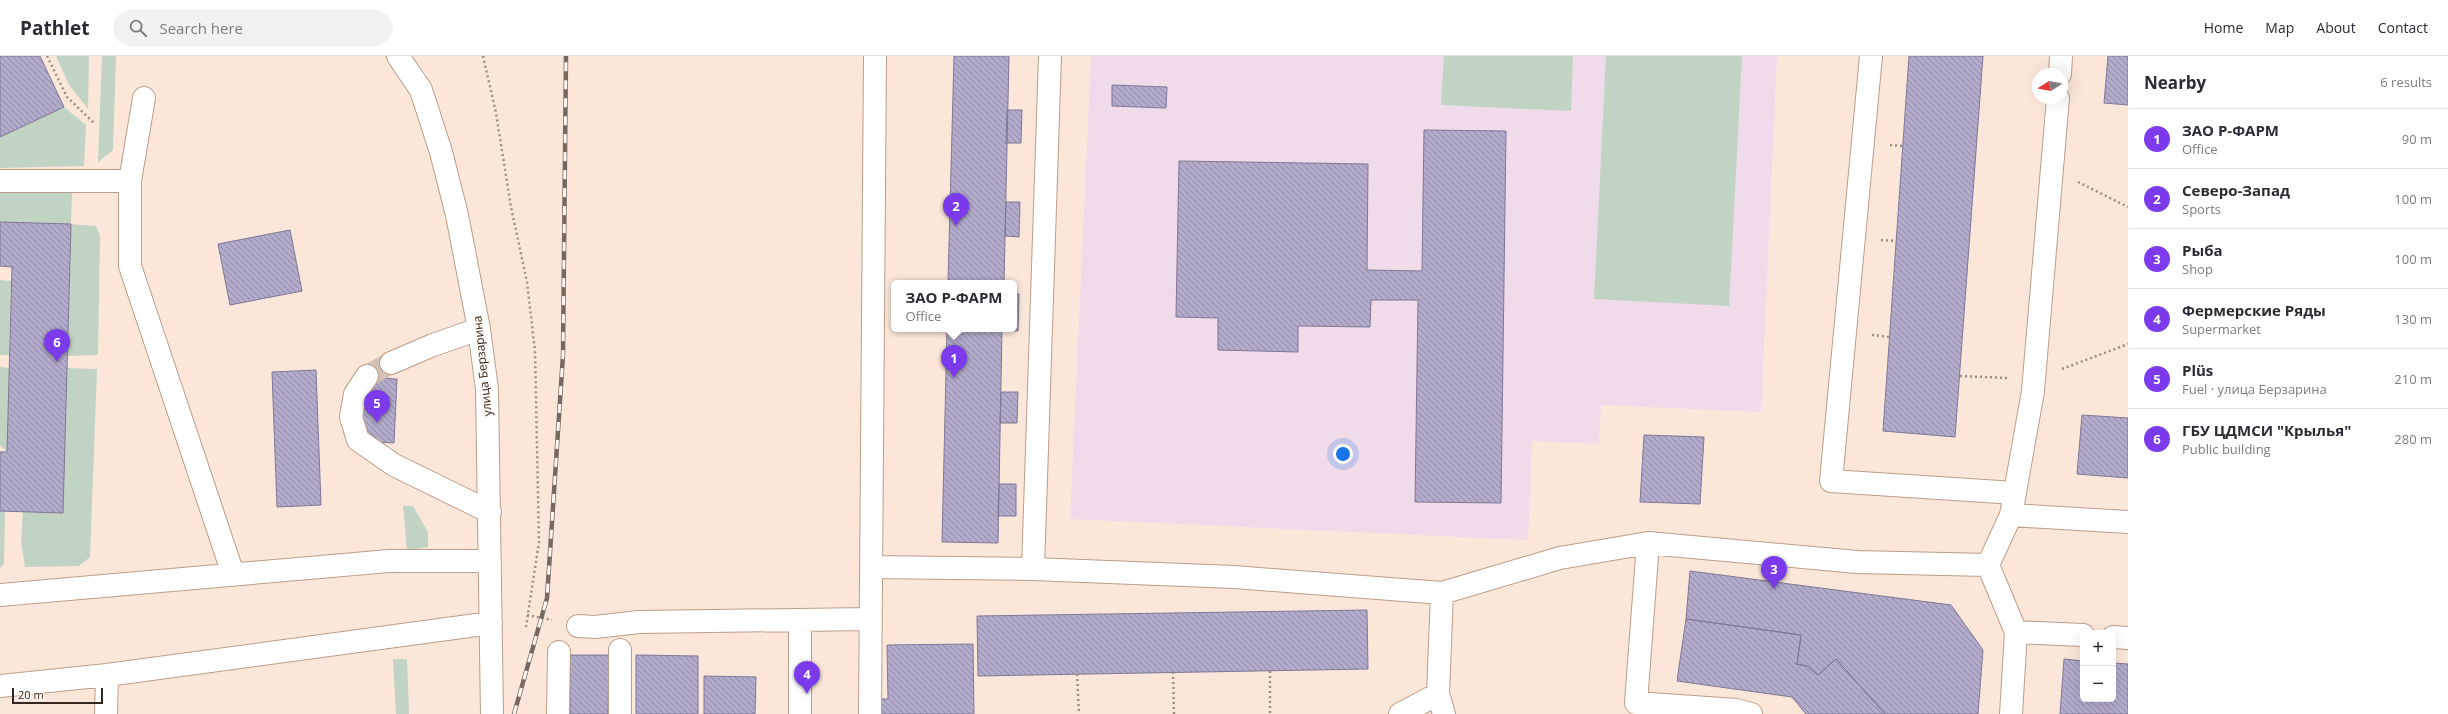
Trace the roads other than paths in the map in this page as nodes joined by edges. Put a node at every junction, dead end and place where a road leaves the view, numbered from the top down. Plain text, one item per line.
1 (398, 56) edge
2 (876, 56) edge
3 (1050, 56) edge
4 (1871, 56) edge
5 (2061, 56) edge
6 (2060, 68) edge
7 (144, 98) dead end
8 (2058, 104) edge
9 (0, 181) edge
10 (130, 181) junction
11 (479, 330) junction
12 (391, 364) tunnel mouth
13 (367, 376) tunnel mouth
14 (2015, 493) junction
15 (490, 512) junction
16 (2011, 515) junction
17 (2128, 522) edge
18 (1648, 543) junction
19 (490, 561) junction
20 (1988, 565) junction
21 (871, 566) junction
22 (1033, 569) junction
23 (233, 574) junction
24 (1442, 593) junction
25 (0, 595) edge
26 (869, 619) junction
27 (800, 620) junction
28 (491, 623) junction
29 (578, 626) dead end
30 (2016, 632) junction
31 (2080, 635) edge
32 (2116, 637) edge
33 (2128, 638) edge
34 (620, 650) dead end
35 (559, 652) dead end
36 (106, 675) junction
37 (0, 686) edge
38 (1441, 704) edge
39 (106, 714) edge
40 (492, 714) edge
41 (558, 714) edge
42 (620, 714) edge
43 (800, 714) edge
44 (870, 714) edge
45 (1400, 714) edge
46 (1751, 714) edge
47 (2011, 714) edge

1 - 11 street, улица Берзарина
2 - 21 street
3 - 22 street
4 - 14 street
5 - 6 street
7 - 10 street
8 - 14 street
9 - 10 street
10 - 23 street
11 - 12 street
11 - 15 street, улица Берзарина
13 - 15 street
14 - 16 street
15 - 19 street, улица Берзарина
16 - 17 street
16 - 20 street
18 - 20 street
18 - 24 street
18 - 46 street
19 - 23 street
19 - 28 street, улица Берзарина
20 - 30 street
21 - 22 street
21 - 26 street
22 - 24 street
23 - 25 street
24 - 38 street
26 - 27 street
26 - 44 street
27 - 29 street
27 - 43 street
28 - 36 street
28 - 40 street, улица Берзарина
30 - 31 street
30 - 47 street
32 - 33 street
34 - 42 street
35 - 41 street
36 - 37 street
36 - 39 street
38 - 45 street

